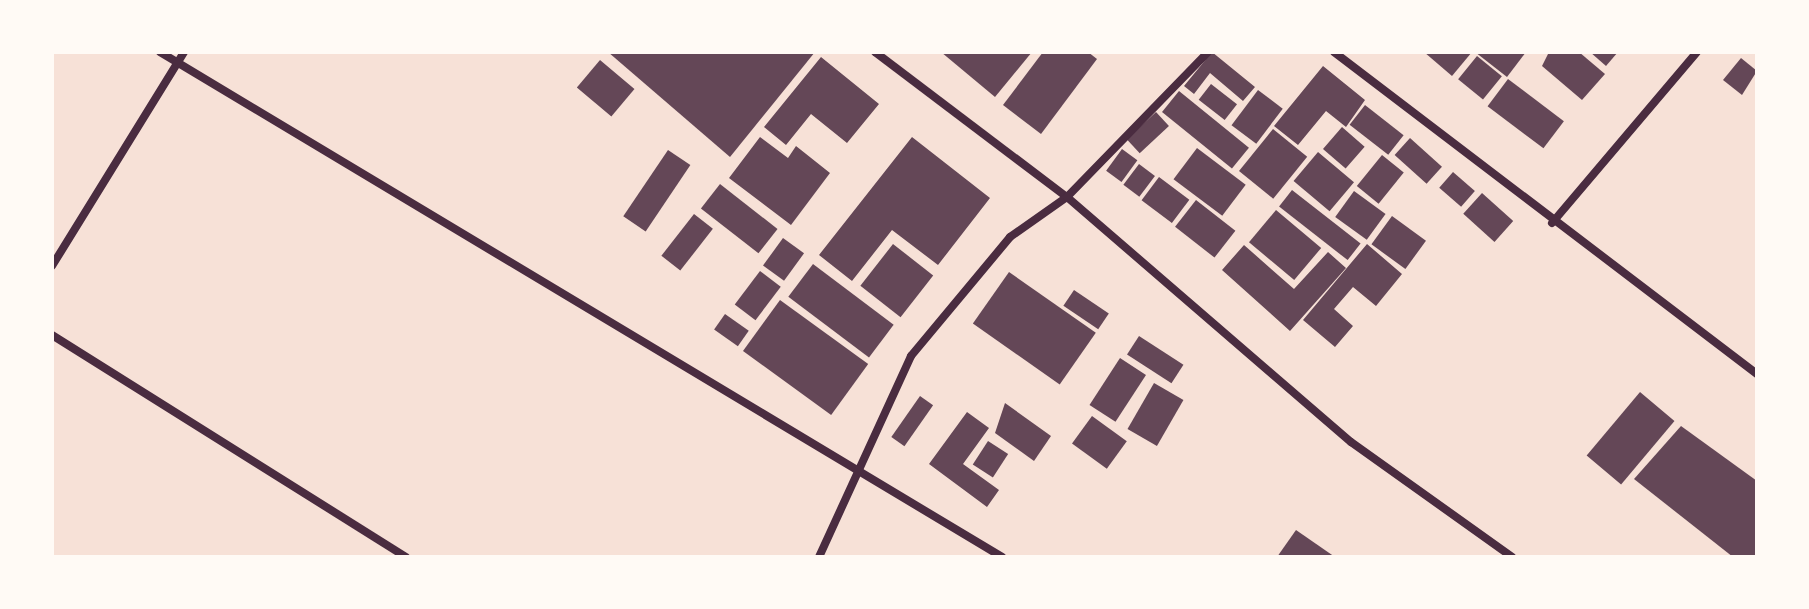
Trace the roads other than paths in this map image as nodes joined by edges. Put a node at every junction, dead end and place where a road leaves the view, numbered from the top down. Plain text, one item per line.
1 (160, 52) edge
2 (184, 52) edge
3 (875, 52) edge
4 (1208, 52) edge
5 (1334, 52) edge
6 (1697, 52) edge
7 (177, 63) junction
8 (1067, 197) junction
9 (1552, 223) junction
10 (52, 266) edge
11 (52, 335) edge
12 (1757, 374) edge
13 (863, 471) junction
14 (406, 557) edge
15 (819, 557) edge
16 (1002, 557) edge
17 (1512, 557) edge

1 - 7 street
2 - 7 street
3 - 8 street
4 - 8 street
5 - 9 street
6 - 9 street
7 - 10 street
7 - 13 street
8 - 13 street
8 - 17 street
9 - 12 street
11 - 14 street
13 - 15 street
13 - 16 street

